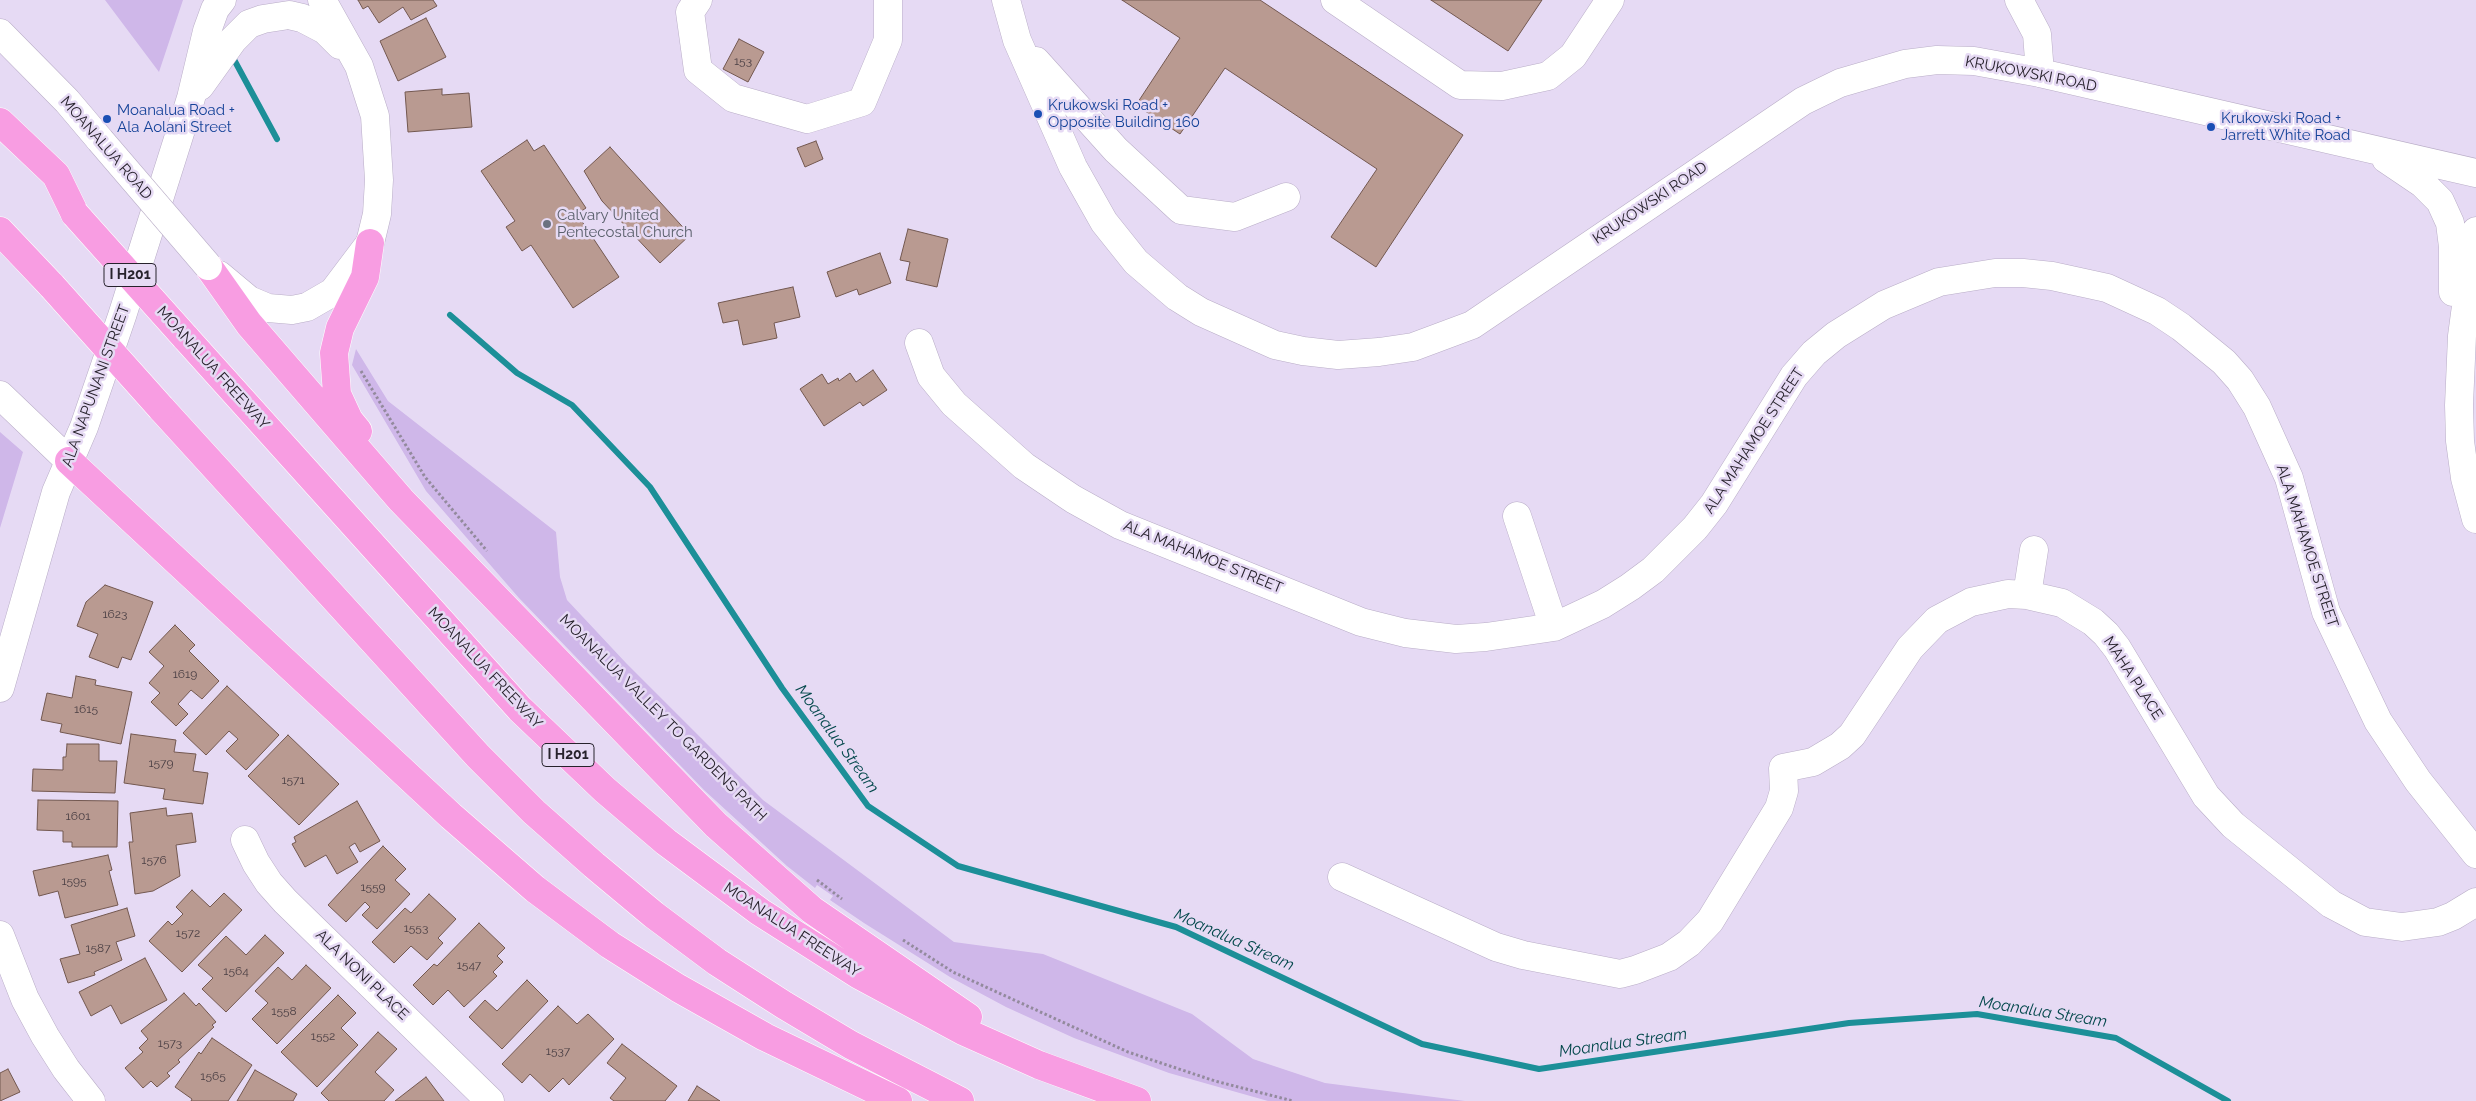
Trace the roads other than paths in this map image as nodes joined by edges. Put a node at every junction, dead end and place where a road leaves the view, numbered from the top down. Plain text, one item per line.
1 (204, 0) edge
2 (222, 0) edge
3 (258, 0) edge
4 (322, 0) edge
5 (698, 0) edge
6 (888, 0) edge
7 (1006, 0) edge
8 (1335, 0) edge
9 (1610, 0) edge
10 (2019, 0) edge
11 (0, 33) edge
12 (1017, 40) junction
13 (359, 66) junction
14 (2040, 73) junction
15 (191, 98) junction
16 (0, 122) edge
17 (2359, 147) junction
18 (2476, 173) edge
19 (1286, 197) dead end
20 (0, 231) edge
21 (2476, 231) edge
22 (370, 242) junction
23 (208, 266) junction
24 (2476, 303) edge
25 (919, 343) dead end
26 (2466, 344) edge
27 (0, 395) edge
28 (69, 461) junction
29 (1518, 516) dead end
30 (2476, 519) edge
31 (2034, 550) dead end
32 (467, 570) junction
33 (2027, 595) junction
34 (1554, 627) junction
35 (0, 688) edge
36 (245, 840) dead end
37 (2476, 854) edge
38 (1342, 877) dead end
39 (2476, 902) edge
40 (0, 935) edge
41 (1040, 1065) junction
42 (91, 1101) edge
43 (490, 1101) edge
44 (898, 1101) edge
45 (960, 1101) edge
46 (1137, 1101) edge

1 - 15 street
2 - 15 street, ALA NAPUNANI STREET
3 - 15 street
4 - 13 street
5 - 6 street
7 - 12 street, KRUKOWSKI ROAD
8 - 9 street
10 - 14 street
11 - 23 street, MOANALUA ROAD, bridge
12 - 14 street, KRUKOWSKI ROAD
12 - 19 street
13 - 15 street
13 - 22 street
14 - 17 street, KRUKOWSKI ROAD
15 - 28 street, ALA NAPUNANI STREET
16 - 41 highway, MOANALUA FREEWAY / I H201, bridge
17 - 18 street, KRUKOWSKI ROAD
17 - 26 street
20 - 45 highway, bridge
21 - 26 street
22 - 23 street, MOANALUA ROAD
22 - 32 highway
23 - 32 highway
24 - 26 street
25 - 34 street, ALA MAHAMOE STREET
26 - 30 street
27 - 28 street
28 - 35 street, ALA NAPUNANI STREET
28 - 44 highway
29 - 34 street
31 - 33 street
32 - 41 highway
33 - 38 street, MAHA PLACE
33 - 39 street, MAHA PLACE
34 - 37 street, ALA MAHAMOE STREET
36 - 43 street, ALA NONI PLACE
40 - 42 street
41 - 46 highway, MOANALUA FREEWAY / I H201

